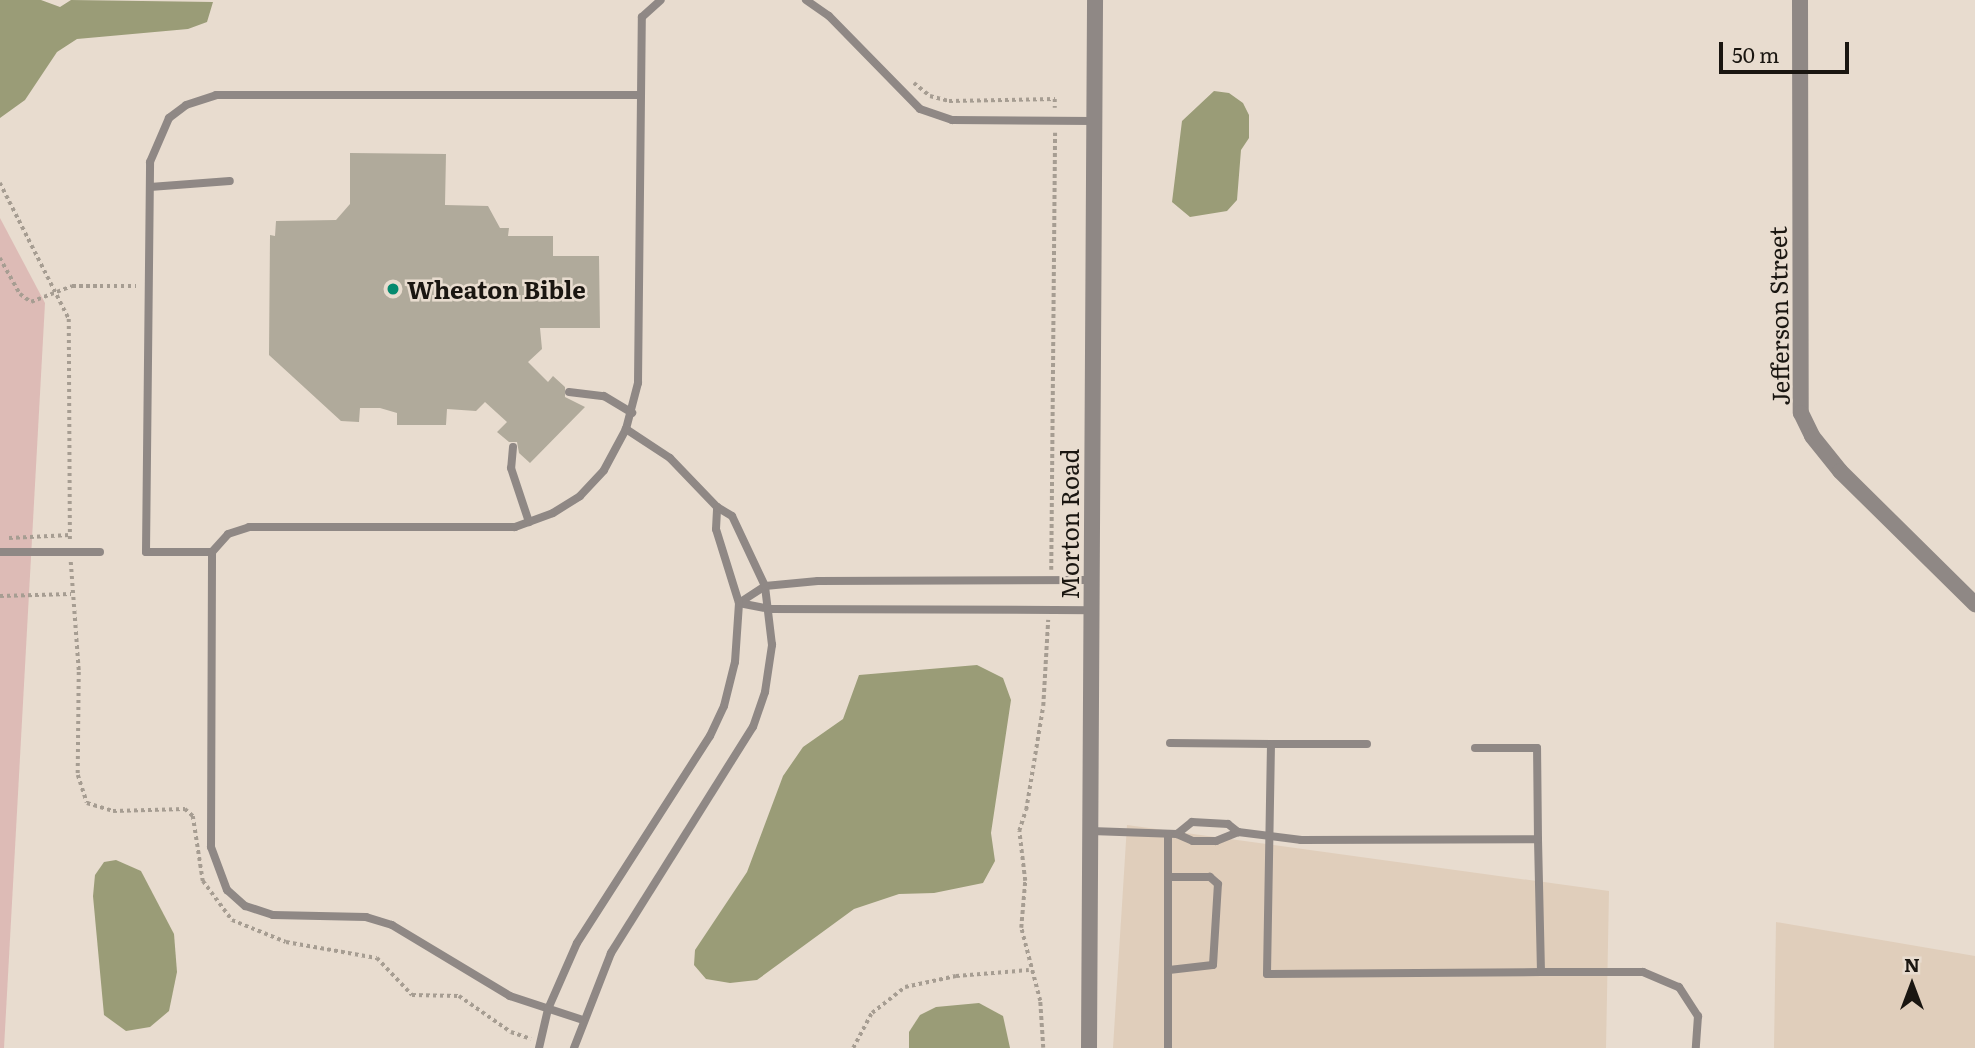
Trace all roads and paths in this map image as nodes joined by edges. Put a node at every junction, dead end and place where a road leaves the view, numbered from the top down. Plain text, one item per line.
1 (661, 0) edge
2 (806, 0) edge
3 (1094, 0) edge
4 (1800, 0) edge
5 (904, 73) dead end
6 (641, 95) junction
7 (1055, 121) junction
8 (1094, 121) junction
9 (230, 181) dead end
10 (0, 183) edge
11 (150, 187) junction
12 (0, 258) edge
13 (149, 286) junction
14 (58, 292) junction
15 (569, 392) dead end
16 (632, 413) junction
17 (626, 429) junction
18 (513, 447) dead end
19 (717, 507) junction
20 (529, 522) junction
21 (70, 535) junction
22 (0, 538) edge
23 (0, 552) edge
24 (70, 552) junction
25 (100, 552) dead end
26 (212, 552) junction
27 (1051, 580) junction
28 (1092, 580) junction
29 (765, 586) junction
30 (72, 594) junction
31 (0, 596) edge
32 (739, 603) junction
33 (1975, 604) edge
34 (769, 609) junction
35 (1049, 609) junction
36 (1092, 610) junction
37 (1170, 743) dead end
38 (1271, 744) junction
39 (1367, 744) dead end
40 (1475, 748) dead end
41 (1091, 831) junction
42 (1238, 832) junction
43 (1173, 834) junction
44 (1272, 837) junction
45 (1538, 839) junction
46 (1169, 877) junction
47 (1029, 970) junction
48 (1169, 970) junction
49 (1541, 972) junction
50 (548, 1009) junction
51 (583, 1020) junction
52 (540, 1045) edge
53 (574, 1048) edge
54 (853, 1048) edge
55 (1043, 1048) edge
56 (1089, 1048) edge
57 (1168, 1048) edge
58 (1696, 1048) edge

1 - 6 lane
2 - 7 lane
3 - 8 street, Morton Road
4 - 33 street, Jefferson Street
5 - 7 path
6 - 11 lane
6 - 16 lane
7 - 8 lane
7 - 27 path
8 - 28 street, Morton Road
9 - 11 lane
10 - 14 path
11 - 13 lane
12 - 14 path
13 - 14 path
13 - 26 lane
14 - 21 path
15 - 16 lane
16 - 17 lane
17 - 19 lane
17 - 20 lane
18 - 20 lane
19 - 29 lane
19 - 32 lane
20 - 26 lane
21 - 22 path
21 - 24 path
23 - 24 lane
24 - 25 lane
24 - 30 path
26 - 50 lane
27 - 28 lane
27 - 29 lane
28 - 36 street, Morton Road
29 - 32 lane
29 - 34 lane
30 - 31 path
30 - 52 path
32 - 34 lane
32 - 50 lane
34 - 35 lane
34 - 51 lane
35 - 36 lane
35 - 47 path
36 - 41 street, Morton Road
37 - 38 lane
38 - 39 lane
38 - 44 lane
40 - 45 lane
41 - 43 lane
41 - 56 street, Morton Road
42 - 43 lane
42 - 43 lane
42 - 44 lane
43 - 46 lane
44 - 45 lane
44 - 49 lane
45 - 49 lane
46 - 48 lane
46 - 48 lane
47 - 54 path
47 - 55 path
48 - 57 lane
49 - 58 lane
50 - 51 lane
50 - 52 lane
51 - 53 lane

